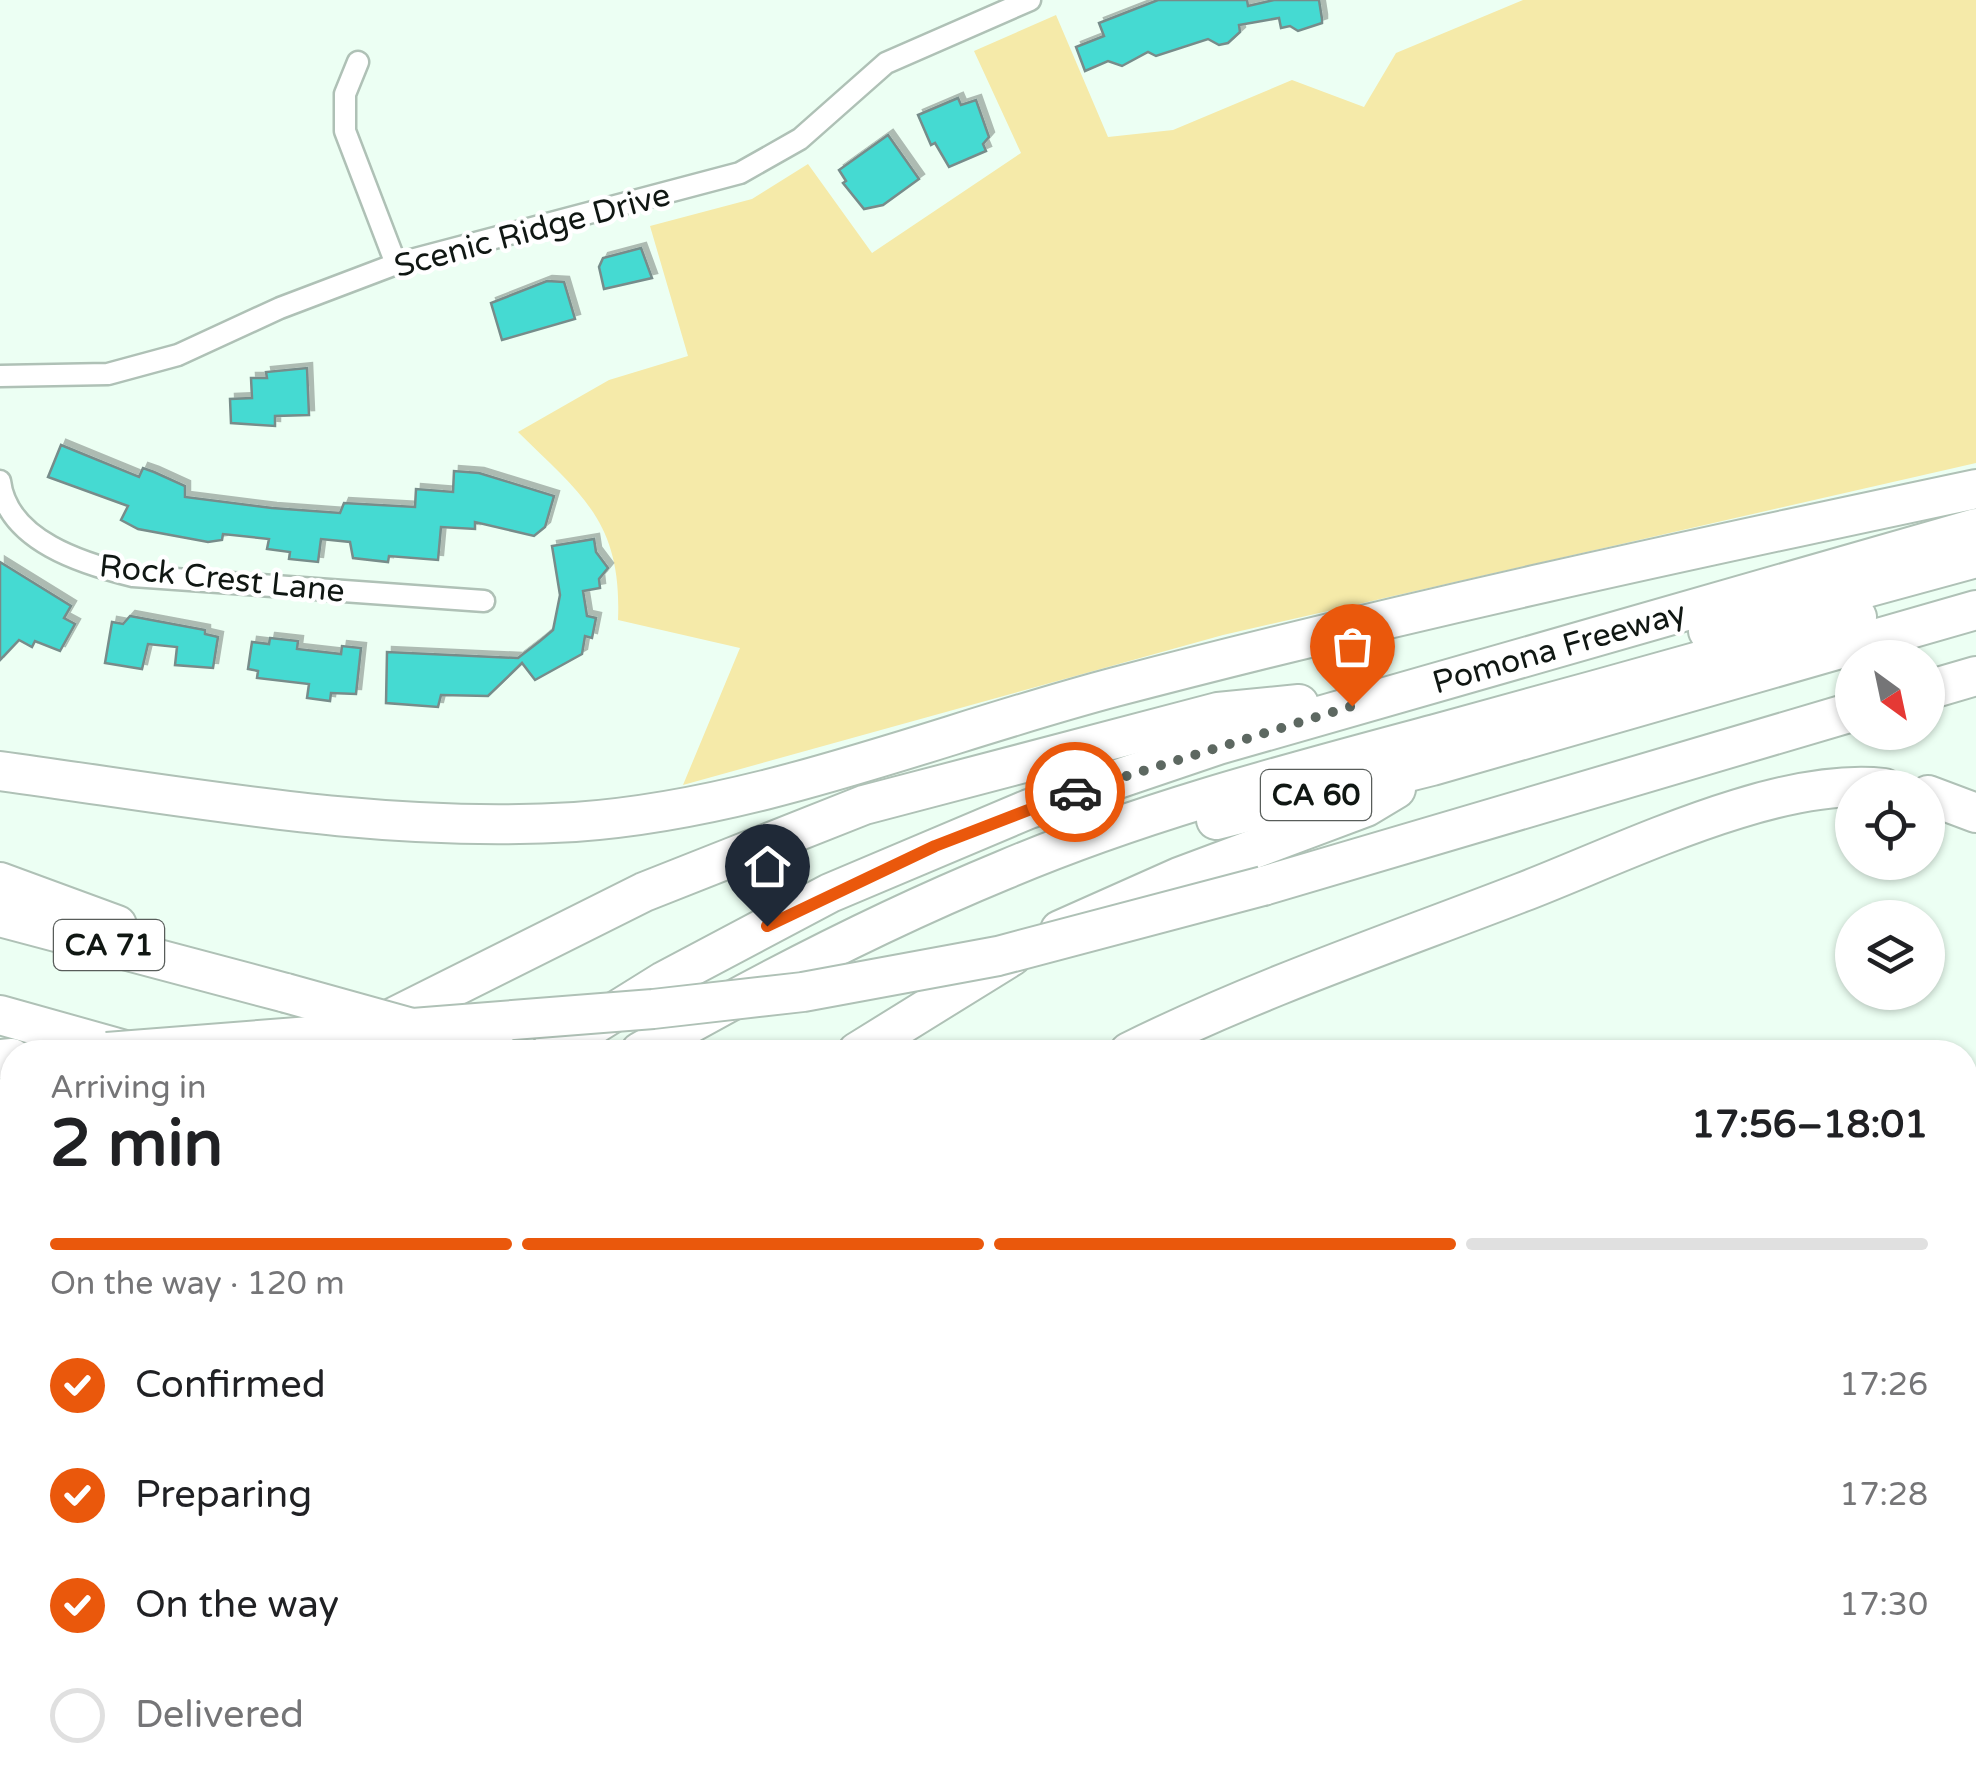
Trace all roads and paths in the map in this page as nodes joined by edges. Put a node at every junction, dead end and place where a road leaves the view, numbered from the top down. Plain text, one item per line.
1 (1020, 2) edge
2 (358, 62) dead end
3 (396, 264) junction
4 (0, 376) edge
5 (0, 481) edge
6 (1976, 490) edge
7 (1976, 528) edge
8 (1976, 558) edge
9 (1976, 584) edge
10 (484, 602) dead end
11 (1976, 610) edge
12 (1976, 676) edge
13 (1945, 685) edge
14 (1386, 696) junction
15 (1835, 717) edge
16 (1432, 766) junction
17 (0, 772) edge
18 (1835, 786) edge
19 (1945, 801) edge
20 (1976, 813) edge
21 (0, 882) edge
22 (0, 917) edge
23 (219, 974) junction
24 (0, 1015) edge
25 (89, 1040) edge
26 (259, 1040) edge
27 (346, 1040) edge
28 (455, 1040) edge
29 (570, 1040) edge
30 (607, 1040) edge
31 (661, 1040) edge
32 (706, 1040) edge
33 (876, 1040) edge
34 (1156, 1040) edge

1 - 3 street, Scenic Ridge Drive
2 - 3 street
3 - 4 street, Scenic Ridge Drive
5 - 10 street, Rock Crest Lane
6 - 17 highway
7 - 14 highway, Pomona Freeway / CA 60
8 - 30 highway
9 - 31 highway
11 - 16 highway, CA 60
12 - 13 highway
14 - 27 highway
14 - 29 highway, Pomona Freeway / CA 60
15 - 26 highway, bridge
16 - 32 highway, CA 60
16 - 33 highway
18 - 34 highway
19 - 20 highway
21 - 23 highway
22 - 23 highway, CA 71
23 - 28 highway, CA 71, bridge
24 - 25 highway

